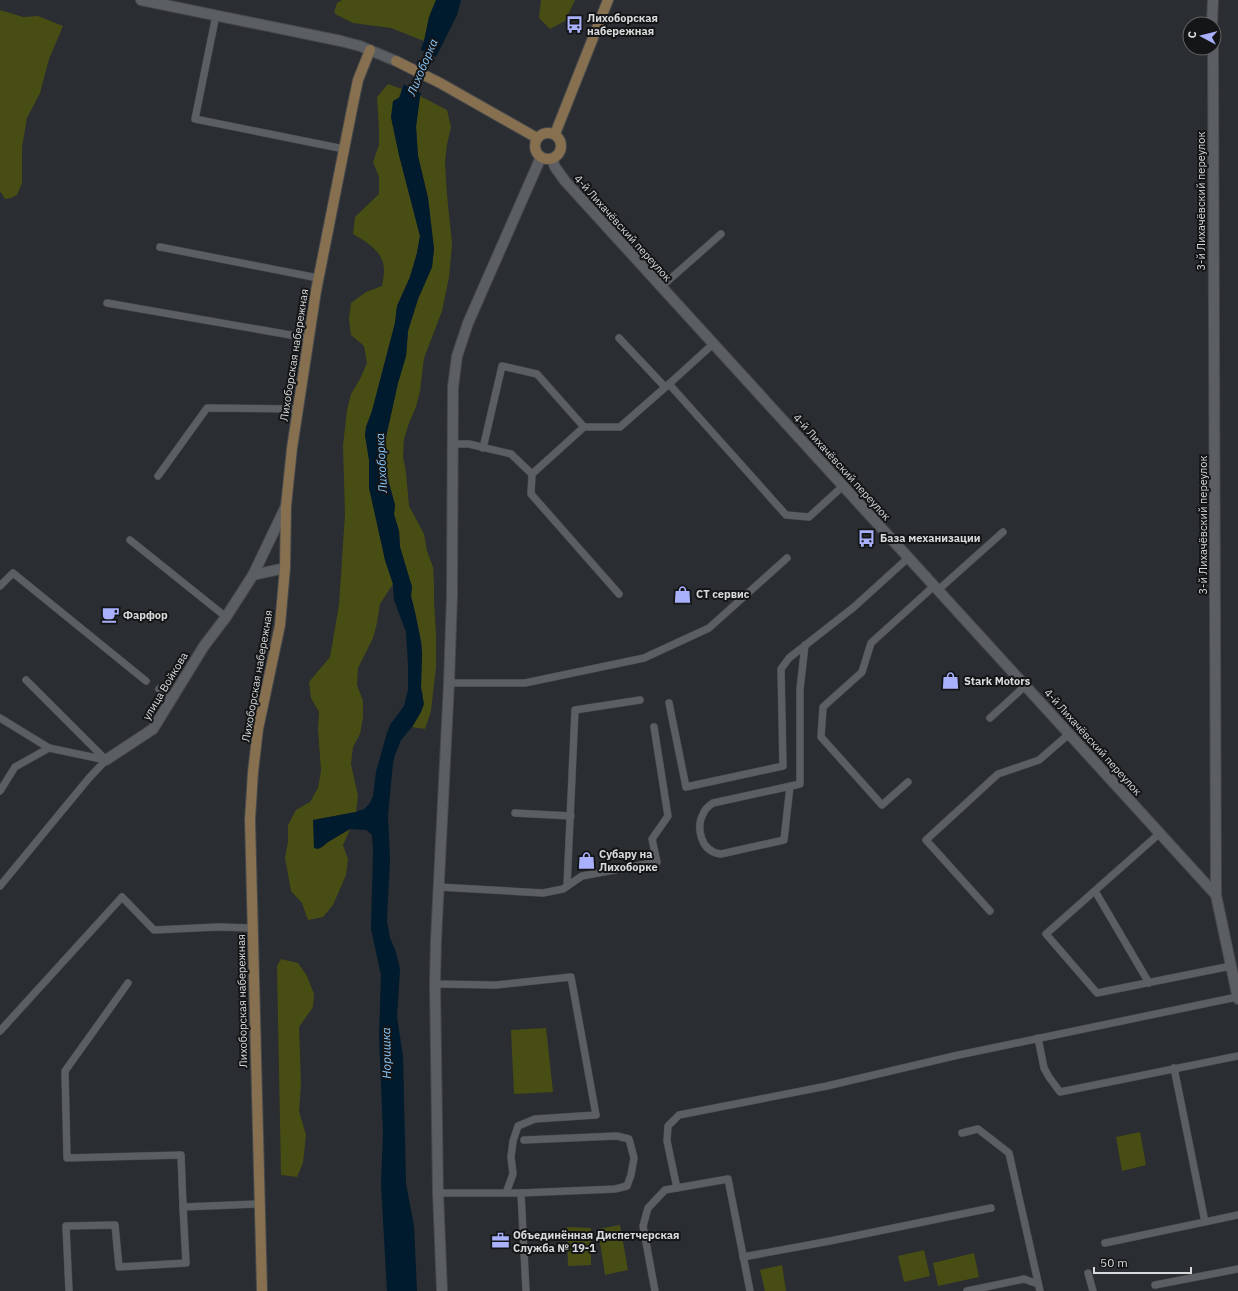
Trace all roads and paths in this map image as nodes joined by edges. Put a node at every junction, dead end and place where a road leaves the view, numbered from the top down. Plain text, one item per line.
1 (141, 0) edge
2 (608, 0) edge
3 (1212, 0) edge
4 (216, 15) junction
5 (1212, 16) edge
6 (370, 50) junction
7 (1213, 56) edge
8 (555, 134) junction
9 (537, 138) junction
10 (344, 149) junction
11 (541, 157) junction
12 (552, 158) junction
13 (721, 234) dead end
14 (160, 247) dead end
15 (318, 278) junction
16 (661, 287) junction
17 (107, 303) dead end
18 (308, 338) junction
19 (619, 338) dead end
20 (713, 344) junction
21 (667, 386) junction
22 (298, 409) junction
23 (584, 427) junction
24 (452, 444) junction
25 (483, 448) junction
26 (532, 474) junction
27 (158, 476) dead end
28 (843, 486) junction
29 (286, 506) junction
30 (1003, 532) dead end
31 (130, 540) dead end
32 (787, 558) dead end
33 (908, 558) junction
34 (286, 568) junction
35 (253, 575) junction
36 (0, 586) edge
37 (936, 588) junction
38 (619, 594) dead end
39 (226, 617) junction
40 (805, 645) junction
41 (26, 680) dead end
42 (146, 681) dead end
43 (449, 683) junction
44 (1025, 686) junction
45 (159, 689) dead end
46 (172, 698) junction
47 (640, 700) dead end
48 (669, 704) dead end
49 (0, 718) edge
50 (990, 718) dead end
51 (654, 727) dead end
52 (1069, 734) junction
53 (49, 748) junction
54 (106, 760) junction
55 (908, 782) dead end
56 (790, 786) junction
57 (0, 791) edge
58 (515, 813) dead end
59 (571, 816) junction
60 (1160, 833) junction
61 (0, 886) edge
62 (567, 886) junction
63 (438, 887) junction
64 (1094, 891) junction
65 (1216, 895) junction
66 (990, 911) dead end
67 (252, 928) junction
68 (1231, 966) junction
69 (128, 983) dead end
70 (1149, 983) junction
71 (435, 984) junction
72 (1238, 998) edge
73 (0, 1031) edge
74 (1038, 1038) junction
75 (1238, 1056) edge
76 (1174, 1068) junction
77 (962, 1133) dead end
78 (524, 1140) dead end
79 (677, 1188) junction
80 (438, 1193) junction
81 (506, 1193) junction
82 (521, 1193) junction
83 (259, 1204) junction
84 (183, 1207) junction
85 (991, 1208) dead end
86 (1238, 1215) edge
87 (1205, 1222) junction
88 (1105, 1243) dead end
89 (743, 1258) junction
90 (1238, 1269) edge
91 (1088, 1273) dead end
92 (1155, 1285) dead end
93 (1039, 1288) edge
94 (68, 1291) edge
95 (262, 1291) edge
96 (442, 1291) edge
97 (526, 1291) edge
98 (655, 1291) edge
99 (750, 1291) edge
100 (967, 1291) edge
101 (1093, 1291) edge

1 - 4 street
2 - 8 street
3 - 5 street
4 - 6 street
4 - 10 lane
6 - 9 street
6 - 10 street, Лихоборская набережная
7 - 65 street, 3-й Лихачёвский переулок
8 - 9 street
8 - 12 street
9 - 11 street
10 - 15 street, Лихоборская набережная
11 - 12 street
11 - 24 street
12 - 16 street, 4-й Лихачёвский переулок
13 - 16 lane
14 - 15 lane
15 - 18 street, Лихоборская набережная
16 - 20 street, 4-й Лихачёвский переулок
17 - 18 lane
18 - 22 street, Лихоборская набережная
19 - 21 lane
20 - 21 lane
20 - 28 street, 4-й Лихачёвский переулок
21 - 23 lane
21 - 28 lane
22 - 27 lane
22 - 29 street, Лихоборская набережная
23 - 25 lane
23 - 26 lane
24 - 25 lane
24 - 43 street
25 - 26 lane
26 - 38 lane
28 - 33 street, 4-й Лихачёвский переулок
29 - 34 street, Лихоборская набережная
29 - 35 street, улица Войкова
30 - 37 lane
31 - 39 lane
32 - 43 lane
33 - 37 street, 4-й Лихачёвский переулок
33 - 40 lane
34 - 35 street
34 - 67 street, Лихоборская набережная
35 - 39 street, улица Войкова
36 - 42 lane
37 - 44 street, 4-й Лихачёвский переулок
37 - 55 lane
39 - 46 street, улица Войкова
40 - 48 lane
40 - 56 lane
41 - 54 lane
43 - 63 street
44 - 50 lane
44 - 52 street, 4-й Лихачёвский переулок
45 - 46 lane
46 - 54 street, улица Войкова
47 - 59 lane
49 - 53 lane
51 - 62 lane
52 - 60 street, 4-й Лихачёвский переулок
52 - 66 lane
53 - 54 lane
53 - 57 lane
54 - 61 lane, улица Войкова
56 - 56 lane
58 - 59 lane
59 - 62 lane
60 - 64 lane
60 - 65 street, 4-й Лихачёвский переулок
62 - 63 lane
63 - 71 street
64 - 70 lane
64 - 70 lane
65 - 68 street, 3-й Лихачёвский переулок
67 - 73 lane
67 - 83 street, Лихоборская набережная
68 - 70 lane
68 - 72 street, 3-й Лихачёвский переулок
69 - 84 lane
71 - 80 street
71 - 81 lane
72 - 74 lane
74 - 76 lane
74 - 79 lane
75 - 76 lane
76 - 87 lane
77 - 93 lane
78 - 82 lane
79 - 89 lane
79 - 98 lane
80 - 81 lane
80 - 96 street
81 - 82 lane
82 - 97 lane
83 - 84 lane
83 - 95 street, Лихоборская набережная
84 - 94 lane
85 - 89 lane
86 - 87 lane
87 - 88 lane
89 - 99 lane
90 - 92 lane
91 - 101 lane
93 - 100 lane

